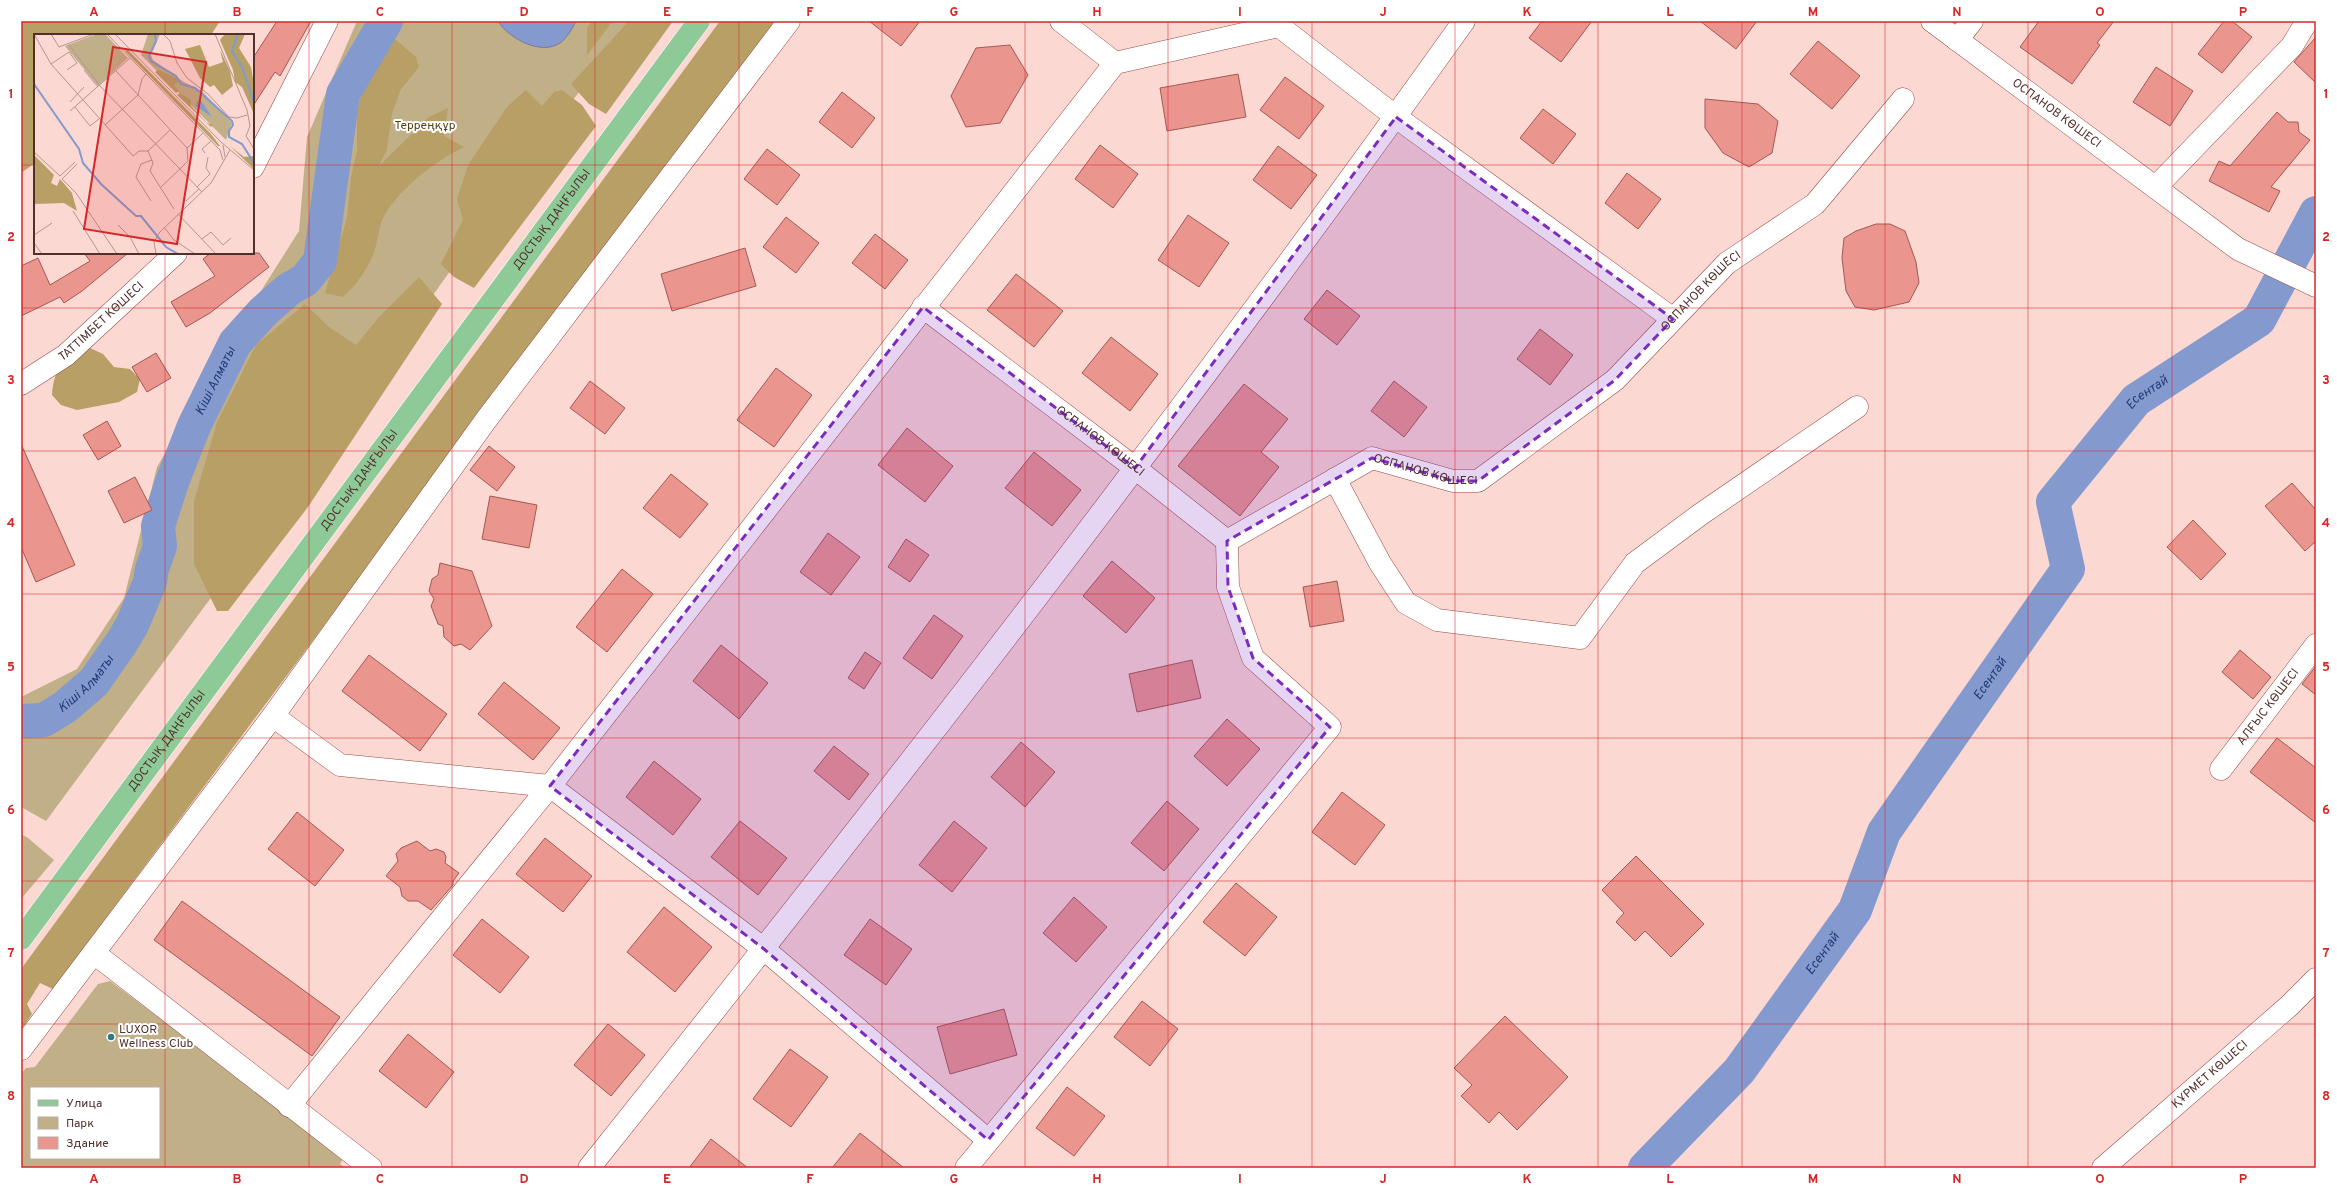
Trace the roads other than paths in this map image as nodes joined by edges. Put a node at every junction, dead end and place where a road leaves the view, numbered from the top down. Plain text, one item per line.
1 (326, 21) edge
2 (699, 21) edge
3 (789, 21) edge
4 (1061, 21) edge
5 (1464, 21) edge
6 (1932, 21) edge
7 (1972, 21) edge
8 (2307, 21) edge
9 (1957, 40) junction
10 (1115, 63) junction
11 (1903, 99) dead end
12 (1396, 117) junction
13 (254, 165) edge
14 (2156, 187) junction
15 (175, 254) edge
16 (2316, 286) edge
17 (923, 307) junction
18 (1673, 319) junction
19 (21, 384) edge
20 (1857, 407) dead end
21 (1135, 468) junction
22 (1335, 479) junction
23 (1227, 541) junction
24 (2316, 645) edge
25 (273, 716) junction
26 (2221, 769) dead end
27 (550, 786) junction
28 (21, 939) edge
29 (764, 949) junction
30 (94, 953) junction
31 (2316, 979) edge
32 (21, 1049) edge
33 (289, 1106) junction
34 (988, 1140) junction
35 (371, 1168) edge
36 (589, 1168) edge
37 (966, 1168) edge
38 (2103, 1168) edge

1 - 13 street
2 - 28 main road, ДОСТЫҚ ДАҢҒЫЛЫ
3 - 25 street
4 - 10 street
5 - 12 street
6 - 9 street, ОСПАНОВ КӨШЕСІ
7 - 9 street
8 - 14 street
9 - 14 street, ОСПАНОВ КӨШЕСІ
10 - 12 street
10 - 17 street
11 - 18 street, ОСПАНОВ КӨШЕСІ
12 - 18 street
12 - 21 street
14 - 16 street, ОСПАНОВ КӨШЕСІ
15 - 19 street, ТАТТІМБЕТ КӨШЕСІ
17 - 21 street, ОСПАНОВ КӨШЕСІ
17 - 27 street
18 - 22 street, ОСПАНОВ КӨШЕСІ
20 - 22 street
21 - 23 street, ОСПАНОВ КӨШЕСІ
21 - 29 street
22 - 23 street, ОСПАНОВ КӨШЕСІ
23 - 34 street
24 - 26 street, АЛҒЫС КӨШЕСІ
25 - 27 street
25 - 30 street
27 - 29 street
27 - 33 street
29 - 34 street
29 - 36 street
30 - 32 street
30 - 33 street
31 - 38 street, ҚҰРМЕТ КӨШЕСІ
33 - 35 street
34 - 37 street

